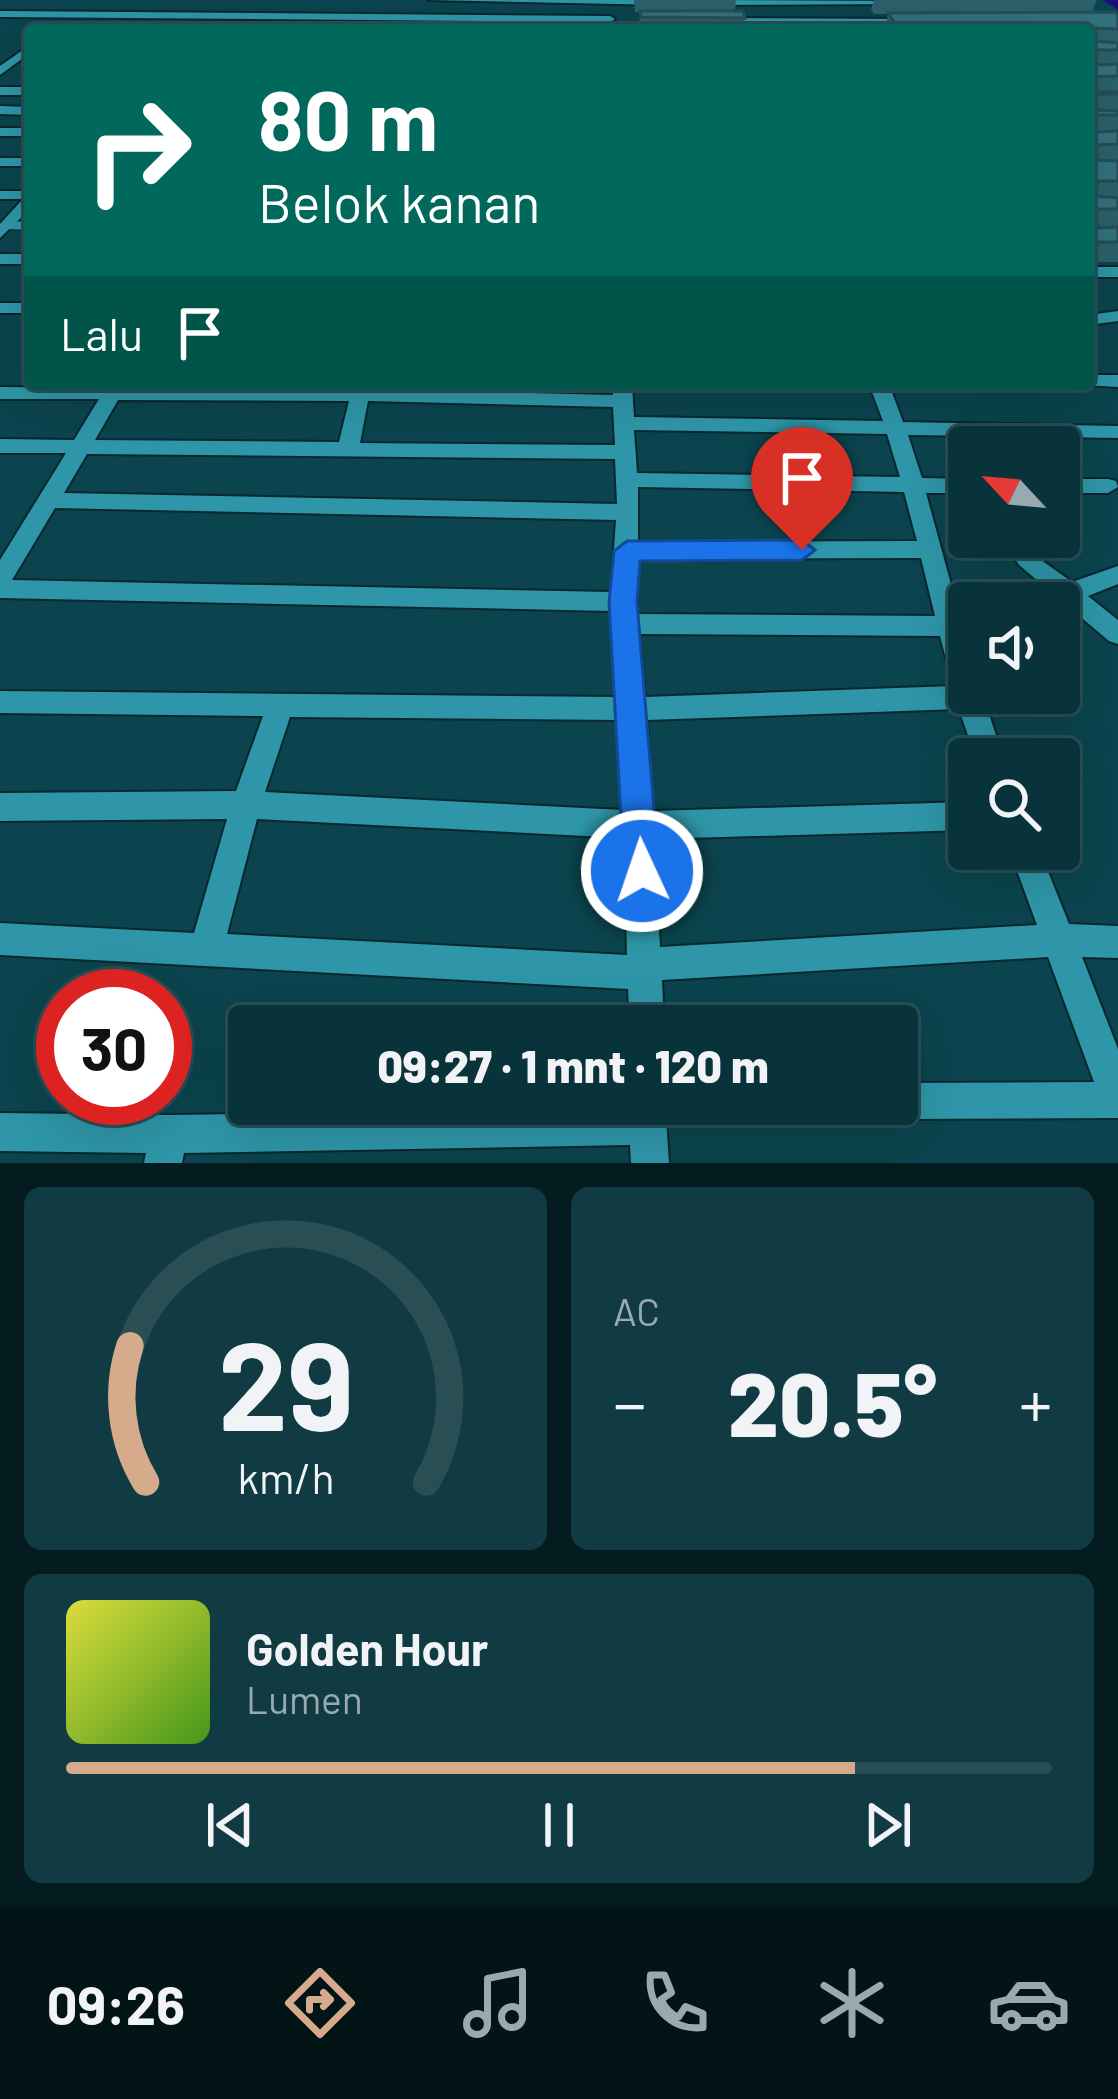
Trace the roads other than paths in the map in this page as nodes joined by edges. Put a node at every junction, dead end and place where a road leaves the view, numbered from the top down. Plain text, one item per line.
1 (91, 0) edge
2 (347, 0) edge
3 (433, 0) edge
4 (470, 0) edge
5 (539, 1) edge
6 (608, 1) edge
7 (673, 2) edge
8 (737, 2) edge
9 (848, 2) edge
10 (694, 3) edge
11 (914, 4) dead end
12 (0, 14) edge
13 (72, 15) junction
14 (202, 16) junction
15 (337, 16) junction
16 (632, 21) dead end
17 (698, 21) edge
18 (928, 22) edge
19 (610, 23) edge
20 (61, 24) edge
21 (195, 24) edge
22 (332, 24) edge
23 (465, 24) edge
24 (732, 24) edge
25 (896, 24) edge
26 (15, 43) dead end
27 (24, 45) edge
28 (24, 204) edge
29 (2, 228) edge
30 (70, 390) edge
31 (115, 390) edge
32 (362, 390) edge
33 (881, 390) edge
34 (0, 393) edge
35 (622, 403) edge
36 (898, 430) junction
37 (1118, 433) edge
38 (0, 446) edge
39 (81, 446) junction
40 (348, 450) junction
41 (624, 466) junction
42 (916, 486) junction
43 (948, 486) edge
44 (1080, 486) edge
45 (1108, 486) dead end
46 (48, 500) junction
47 (628, 512) junction
48 (932, 549) junction
49 (627, 551) junction
50 (1027, 559) dead end
51 (1118, 575) edge
52 (1058, 582) edge
53 (0, 584) edge
54 (1080, 589) edge
55 (1080, 599) edge
56 (624, 613) junction
57 (948, 617) edge
58 (948, 626) edge
59 (1118, 634) edge
60 (948, 699) edge
61 (0, 702) edge
62 (280, 707) junction
63 (633, 709) junction
64 (246, 805) junction
65 (0, 807) edge
66 (948, 816) edge
67 (639, 825) junction
68 (1032, 870) edge
69 (0, 939) edge
70 (1059, 940) junction
71 (1118, 942) edge
72 (206, 950) junction
73 (647, 968) junction
74 (647, 1005) edge
75 (1118, 1098) edge
76 (918, 1101) edge
77 (648, 1131) edge
78 (0, 1132) edge
79 (166, 1149) edge

1 - 13 street
2 - 15 street
3 - 4 street
4 - 5 street
4 - 23 street
5 - 6 street
6 - 7 street
6 - 19 street
8 - 9 street
8 - 10 street
9 - 11 street
12 - 13 street
13 - 14 street
13 - 20 street
14 - 15 street
14 - 21 street
15 - 22 street
15 - 23 street
16 - 19 street
17 - 24 street
18 - 25 street
19 - 23 street
26 - 27 street
28 - 29 street
30 - 34 street
31 - 39 street
32 - 35 street
32 - 40 street
33 - 36 street
35 - 36 street
35 - 41 street
36 - 37 street
36 - 42 street
38 - 39 street
39 - 40 street
39 - 46 street
40 - 41 street
41 - 42 street
41 - 47 street
42 - 43 street
42 - 48 street
44 - 45 street
46 - 47 street
46 - 53 street
47 - 49 street
48 - 49 street
48 - 57 street
49 - 56 street
50 - 52 street
51 - 54 street
53 - 56 street
55 - 59 street
56 - 58 street
56 - 63 street
60 - 63 street
61 - 62 street
62 - 63 street
62 - 64 street
63 - 67 street
64 - 65 street
64 - 67 street
64 - 72 street
66 - 67 street
67 - 73 street
68 - 70 street
69 - 72 street
70 - 71 street
70 - 73 street
70 - 75 street
72 - 73 street
73 - 74 street
75 - 76 street
77 - 79 street
78 - 79 street

